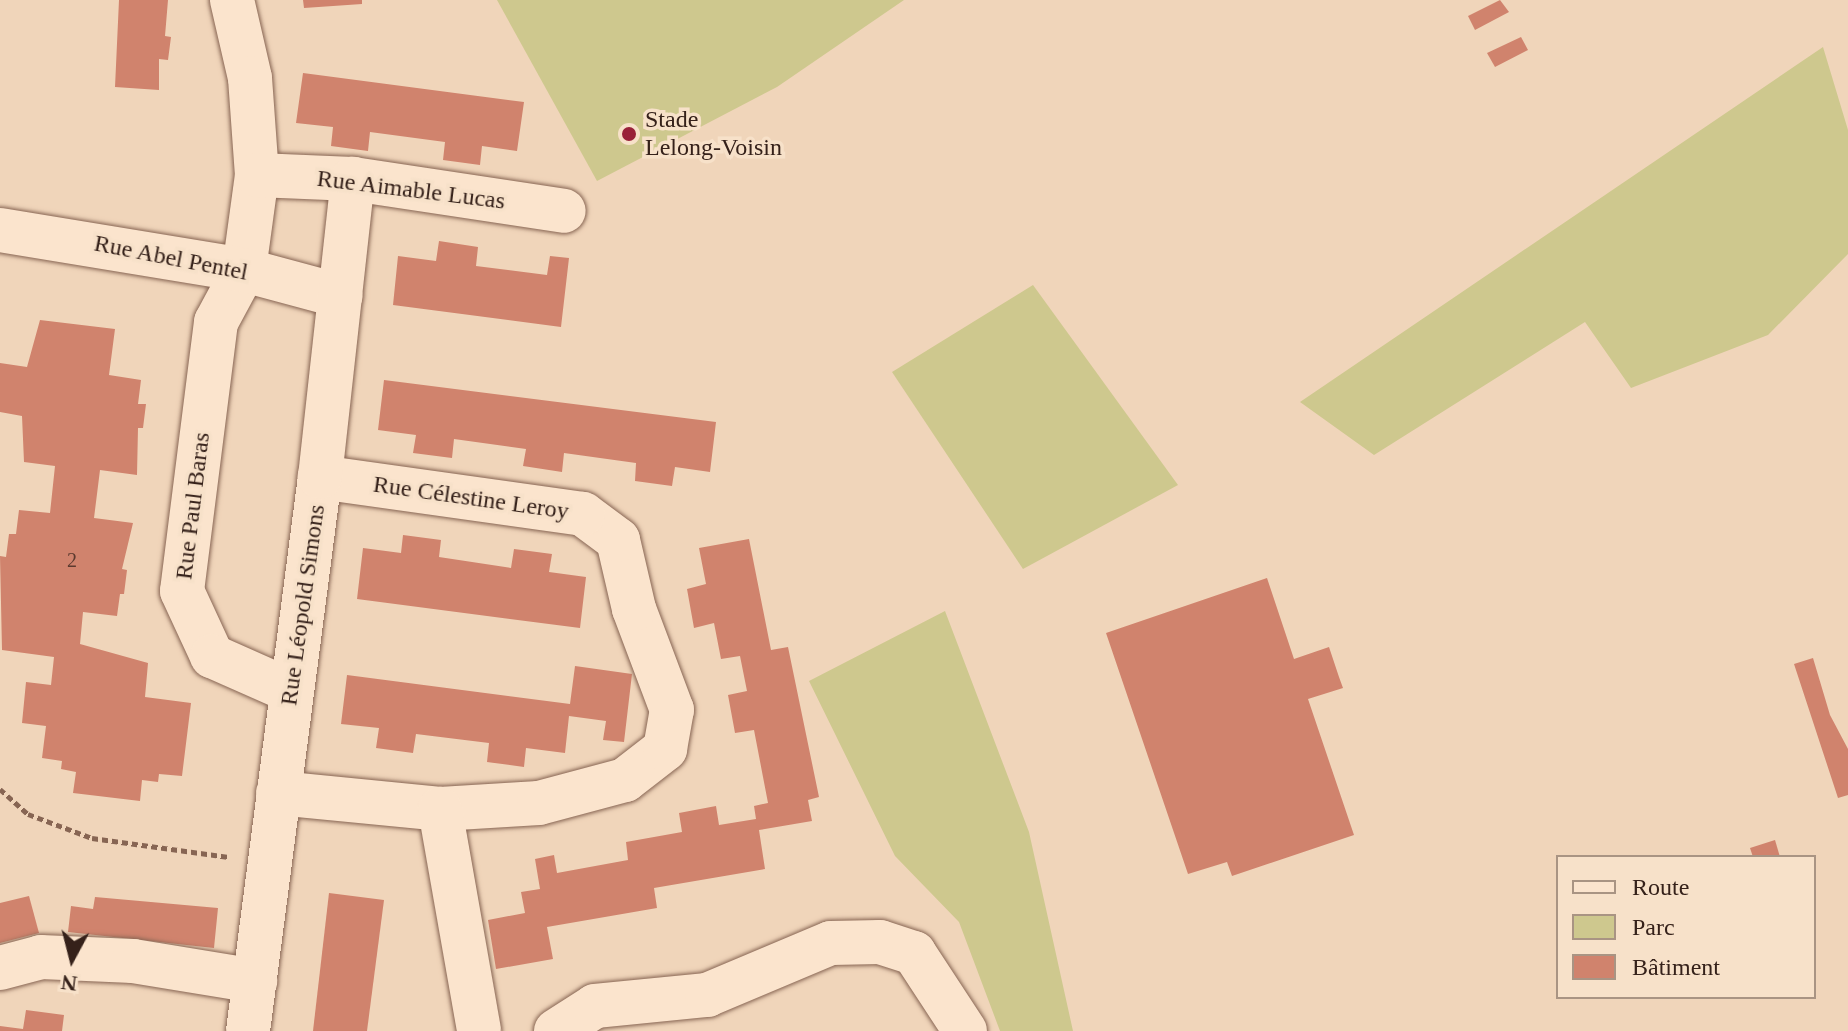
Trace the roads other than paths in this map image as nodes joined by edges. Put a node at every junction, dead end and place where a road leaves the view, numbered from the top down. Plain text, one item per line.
1 (232, 0) edge
2 (257, 175) junction
3 (353, 179) junction
4 (564, 211) dead end
5 (0, 230) edge
6 (244, 270) junction
7 (341, 296) junction
8 (320, 477) junction
9 (291, 691) junction
10 (278, 793) junction
11 (440, 809) junction
12 (0, 968) edge
13 (255, 981) junction
14 (248, 1031) edge
15 (479, 1031) edge
16 (556, 1031) edge
17 (965, 1031) edge

1 - 2 street
2 - 3 street, Rue Aimable Lucas
2 - 6 street
3 - 4 street, Rue Aimable Lucas
3 - 7 street, Rue Léopold Simons
5 - 6 street, Rue Abel Pentel
6 - 7 street, Rue Abel Pentel
6 - 9 street, Rue Paul Baras
7 - 8 street, Rue Léopold Simons
8 - 9 street, Rue Léopold Simons
8 - 11 street, Rue Célestine Leroy
9 - 10 street, Rue Léopold Simons
10 - 11 street, Rue Célestine Leroy
10 - 13 street, Rue Léopold Simons
11 - 15 street
12 - 13 street
13 - 14 street, Rue Léopold Simons
16 - 17 street

